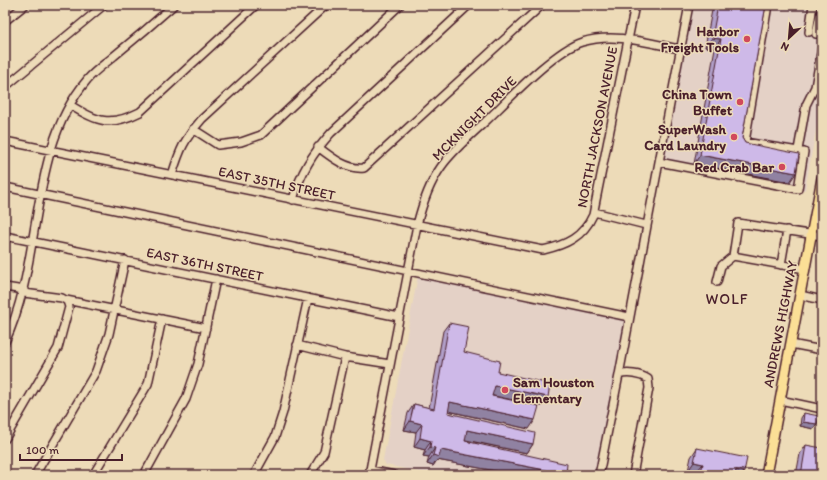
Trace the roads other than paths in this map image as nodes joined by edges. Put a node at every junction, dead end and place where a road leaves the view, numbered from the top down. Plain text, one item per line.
1 (24, 5) edge
2 (104, 5) edge
3 (174, 5) edge
4 (256, 5) edge
5 (326, 5) edge
6 (400, 5) edge
7 (468, 5) edge
8 (542, 5) edge
9 (635, 5) edge
10 (689, 5) edge
11 (768, 5) edge
12 (813, 5) edge
13 (822, 13) edge
14 (5, 21) edge
15 (809, 32) dead end
16 (816, 34) dead end
17 (628, 39) junction
18 (822, 47) edge
19 (680, 49) junction
20 (5, 87) edge
21 (818, 88) edge
22 (70, 105) junction
23 (193, 129) junction
24 (5, 141) edge
25 (318, 147) junction
26 (51, 150) junction
27 (798, 150) junction
28 (659, 162) junction
29 (172, 175) junction
30 (822, 178) edge
31 (5, 187) edge
32 (42, 194) junction
33 (293, 200) junction
34 (594, 212) junction
35 (417, 225) junction
36 (646, 225) junction
37 (787, 230) junction
38 (811, 234) junction
39 (5, 236) edge
40 (822, 236) edge
41 (32, 241) junction
42 (543, 250) joint
43 (733, 256) junction
44 (125, 260) junction
45 (781, 265) junction
46 (805, 269) junction
47 (408, 272) junction
48 (216, 279) junction
49 (717, 282) dead end
50 (5, 287) edge
51 (24, 292) junction
52 (800, 295) junction
53 (308, 298) junction
54 (66, 300) junction
55 (822, 300) edge
56 (114, 309) junction
57 (399, 317) junction
58 (629, 317) junction
59 (162, 319) junction
60 (206, 328) junction
61 (5, 342) edge
62 (791, 344) junction
63 (297, 345) junction
64 (822, 350) edge
65 (345, 357) junction
66 (390, 364) junction
67 (618, 375) junction
68 (780, 400) junction
69 (822, 409) edge
70 (5, 439) edge
71 (369, 473) edge
72 (35, 475) edge
73 (93, 475) edge
74 (144, 475) edge
75 (254, 475) edge
76 (310, 475) edge
77 (394, 475) edge
78 (598, 475) edge
79 (633, 475) edge
80 (766, 475) edge

1 - 14 street
2 - 20 street
3 - 22 street
4 - 22 street
5 - 23 street
6 - 23 street
7 - 25 street
8 - 25 street
9 - 17 street, NORTH JACKSON AVENUE
10 - 19 street
11 - 27 street
12 - 15 street
13 - 16 street
17 - 19 street, MCKNIGHT DRIVE
17 - 34 street, NORTH JACKSON AVENUE
17 - 35 street, MCKNIGHT DRIVE
18 - 21 street
19 - 28 street
21 - 27 street
22 - 26 street
23 - 29 street
24 - 26 street, EAST 35TH STREET
25 - 33 street
26 - 29 street, EAST 35TH STREET
26 - 32 street
27 - 28 street
28 - 36 street
29 - 33 street, EAST 35TH STREET
30 - 38 main road, ANDREWS HIGHWAY
31 - 32 street
32 - 41 street
32 - 47 street
33 - 35 street, EAST 35TH STREET
34 - 36 street
34 - 42 street, NORTH JACKSON AVENUE
35 - 42 street, EAST 35TH STREET
35 - 47 street, MCKNIGHT DRIVE
36 - 58 street
37 - 38 street
37 - 43 street
37 - 45 street
38 - 40 street
38 - 46 main road, ANDREWS HIGHWAY
39 - 41 street, EAST 36TH STREET
41 - 44 street, EAST 36TH STREET
41 - 51 street
43 - 45 street
43 - 49 street
44 - 48 street, EAST 36TH STREET
44 - 56 street
45 - 46 street
46 - 52 main road, ANDREWS HIGHWAY
47 - 57 street, MCKNIGHT DRIVE
47 - 58 street
48 - 53 street, EAST 36TH STREET
48 - 60 street
50 - 51 street
51 - 54 street
51 - 61 street
52 - 55 street
52 - 62 main road, ANDREWS HIGHWAY
53 - 57 street, EAST 36TH STREET
53 - 63 street
54 - 56 street
54 - 70 street
56 - 59 street
56 - 72 street
57 - 66 street, MCKNIGHT DRIVE
58 - 67 street
59 - 60 street
59 - 73 street
60 - 74 street
62 - 64 street
62 - 68 main road, ANDREWS HIGHWAY
63 - 65 street
63 - 75 street
65 - 66 street
65 - 76 street
66 - 71 street, MCKNIGHT DRIVE
67 - 78 street
67 - 79 street
68 - 69 street
68 - 80 main road, ANDREWS HIGHWAY
71 - 77 street

